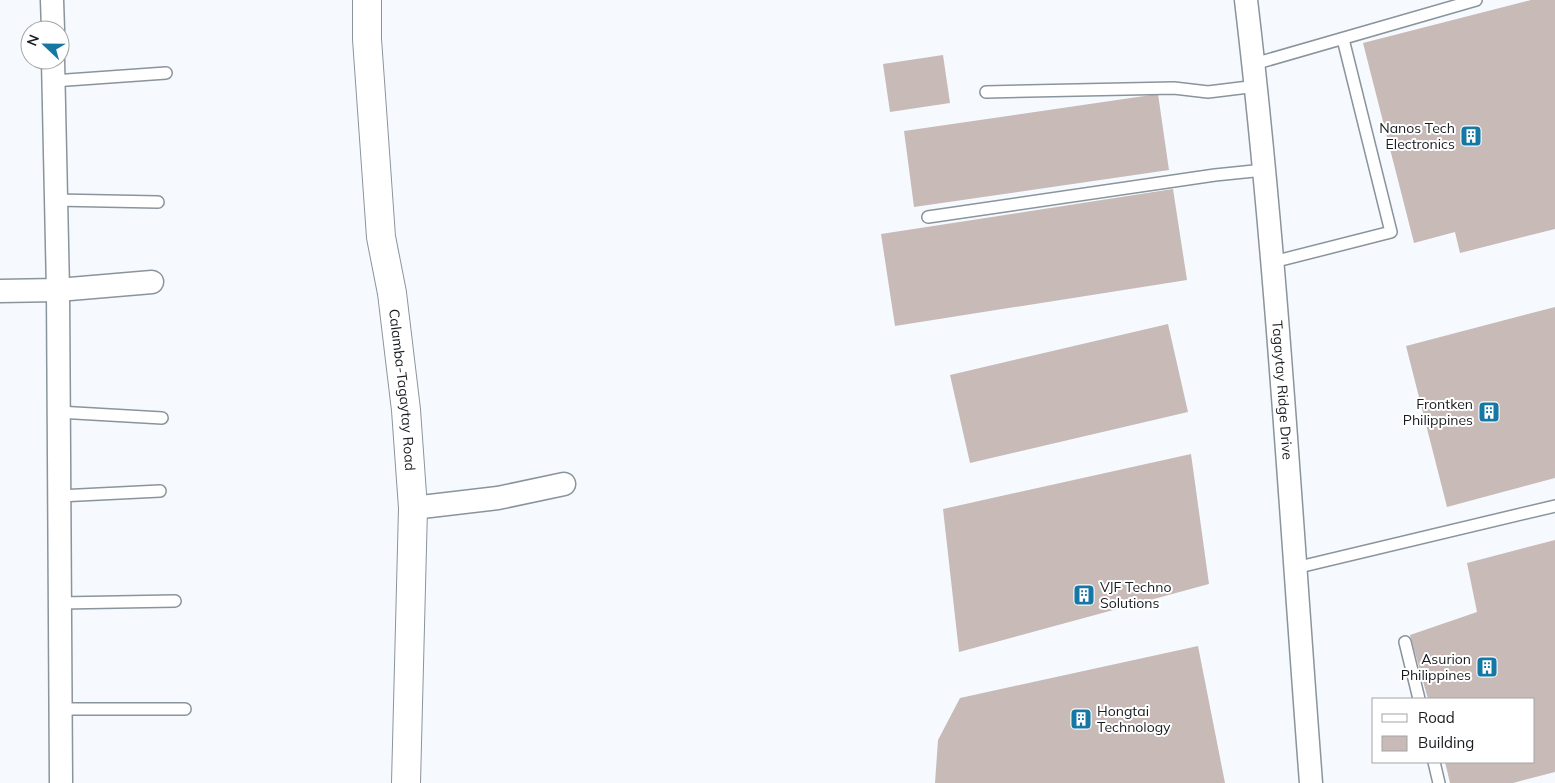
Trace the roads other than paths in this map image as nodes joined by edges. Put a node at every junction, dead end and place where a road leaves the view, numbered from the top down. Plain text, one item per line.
1 (52, 0) edge
2 (367, 0) edge
3 (1246, 0) edge
4 (1476, 0) edge
5 (53, 20) edge
6 (1342, 39) junction
7 (53, 70) edge
8 (166, 73) dead end
9 (1255, 75) junction
10 (986, 92) dead end
11 (1264, 170) junction
12 (55, 200) junction
13 (158, 202) dead end
14 (928, 217) dead end
15 (1273, 262) junction
16 (152, 282) dead end
17 (58, 290) junction
18 (0, 291) edge
19 (58, 412) junction
20 (162, 418) dead end
21 (564, 484) dead end
22 (160, 491) dead end
23 (59, 496) junction
24 (1555, 506) edge
25 (413, 508) junction
26 (1295, 568) junction
27 (175, 601) dead end
28 (60, 602) junction
29 (1405, 642) dead end
30 (1419, 698) edge
31 (61, 709) junction
32 (186, 709) dead end
33 (1434, 763) edge
34 (61, 783) edge
35 (406, 783) edge
36 (1310, 783) edge
37 (1439, 783) edge

1 - 5 street
2 - 25 main road, Calamba-Tagaytay Road
3 - 9 street, Tagaytay Ridge Drive
4 - 6 lane
6 - 9 lane
6 - 15 lane
7 - 8 lane
7 - 12 street
9 - 10 lane
9 - 11 street, Tagaytay Ridge Drive
11 - 14 lane
11 - 15 street, Tagaytay Ridge Drive
12 - 13 lane
12 - 17 street
15 - 26 street, Tagaytay Ridge Drive
16 - 17 street
17 - 18 street
17 - 19 street
19 - 20 lane
19 - 23 street
21 - 25 street
22 - 23 lane
23 - 28 street
24 - 26 lane
25 - 35 main road, Calamba-Tagaytay Road
26 - 36 street, Tagaytay Ridge Drive
27 - 28 lane
28 - 31 street
29 - 30 lane
31 - 32 lane
31 - 34 street
33 - 37 lane

